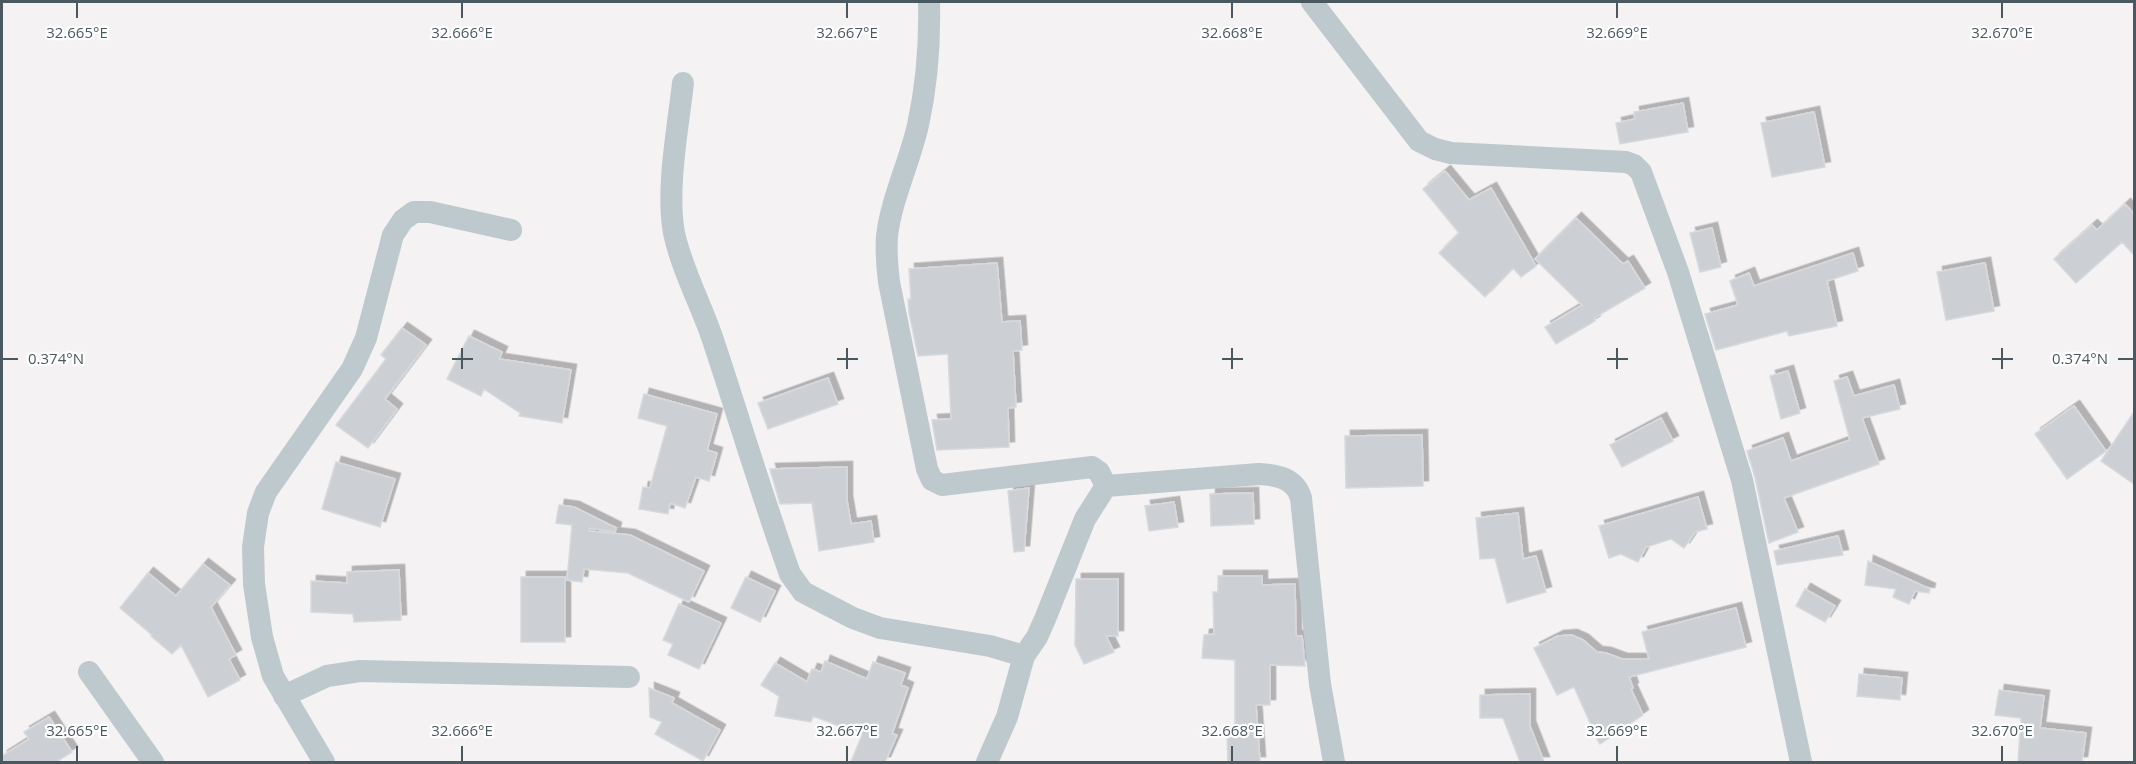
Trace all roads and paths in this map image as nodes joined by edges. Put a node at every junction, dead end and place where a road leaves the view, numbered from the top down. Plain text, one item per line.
1 (929, 2) edge
2 (1311, 2) edge
3 (683, 83) dead end
4 (511, 230) dead end
5 (1106, 486) junction
6 (1024, 656) junction
7 (89, 672) dead end
8 (629, 677) dead end
9 (284, 696) junction
10 (149, 761) edge
11 (324, 762) edge
12 (987, 762) edge
13 (1334, 762) edge
14 (1801, 762) edge

1 - 5 street
2 - 14 street
3 - 6 street
4 - 9 street
5 - 6 street
5 - 13 street
6 - 12 street
7 - 10 street
8 - 9 street
9 - 11 street

